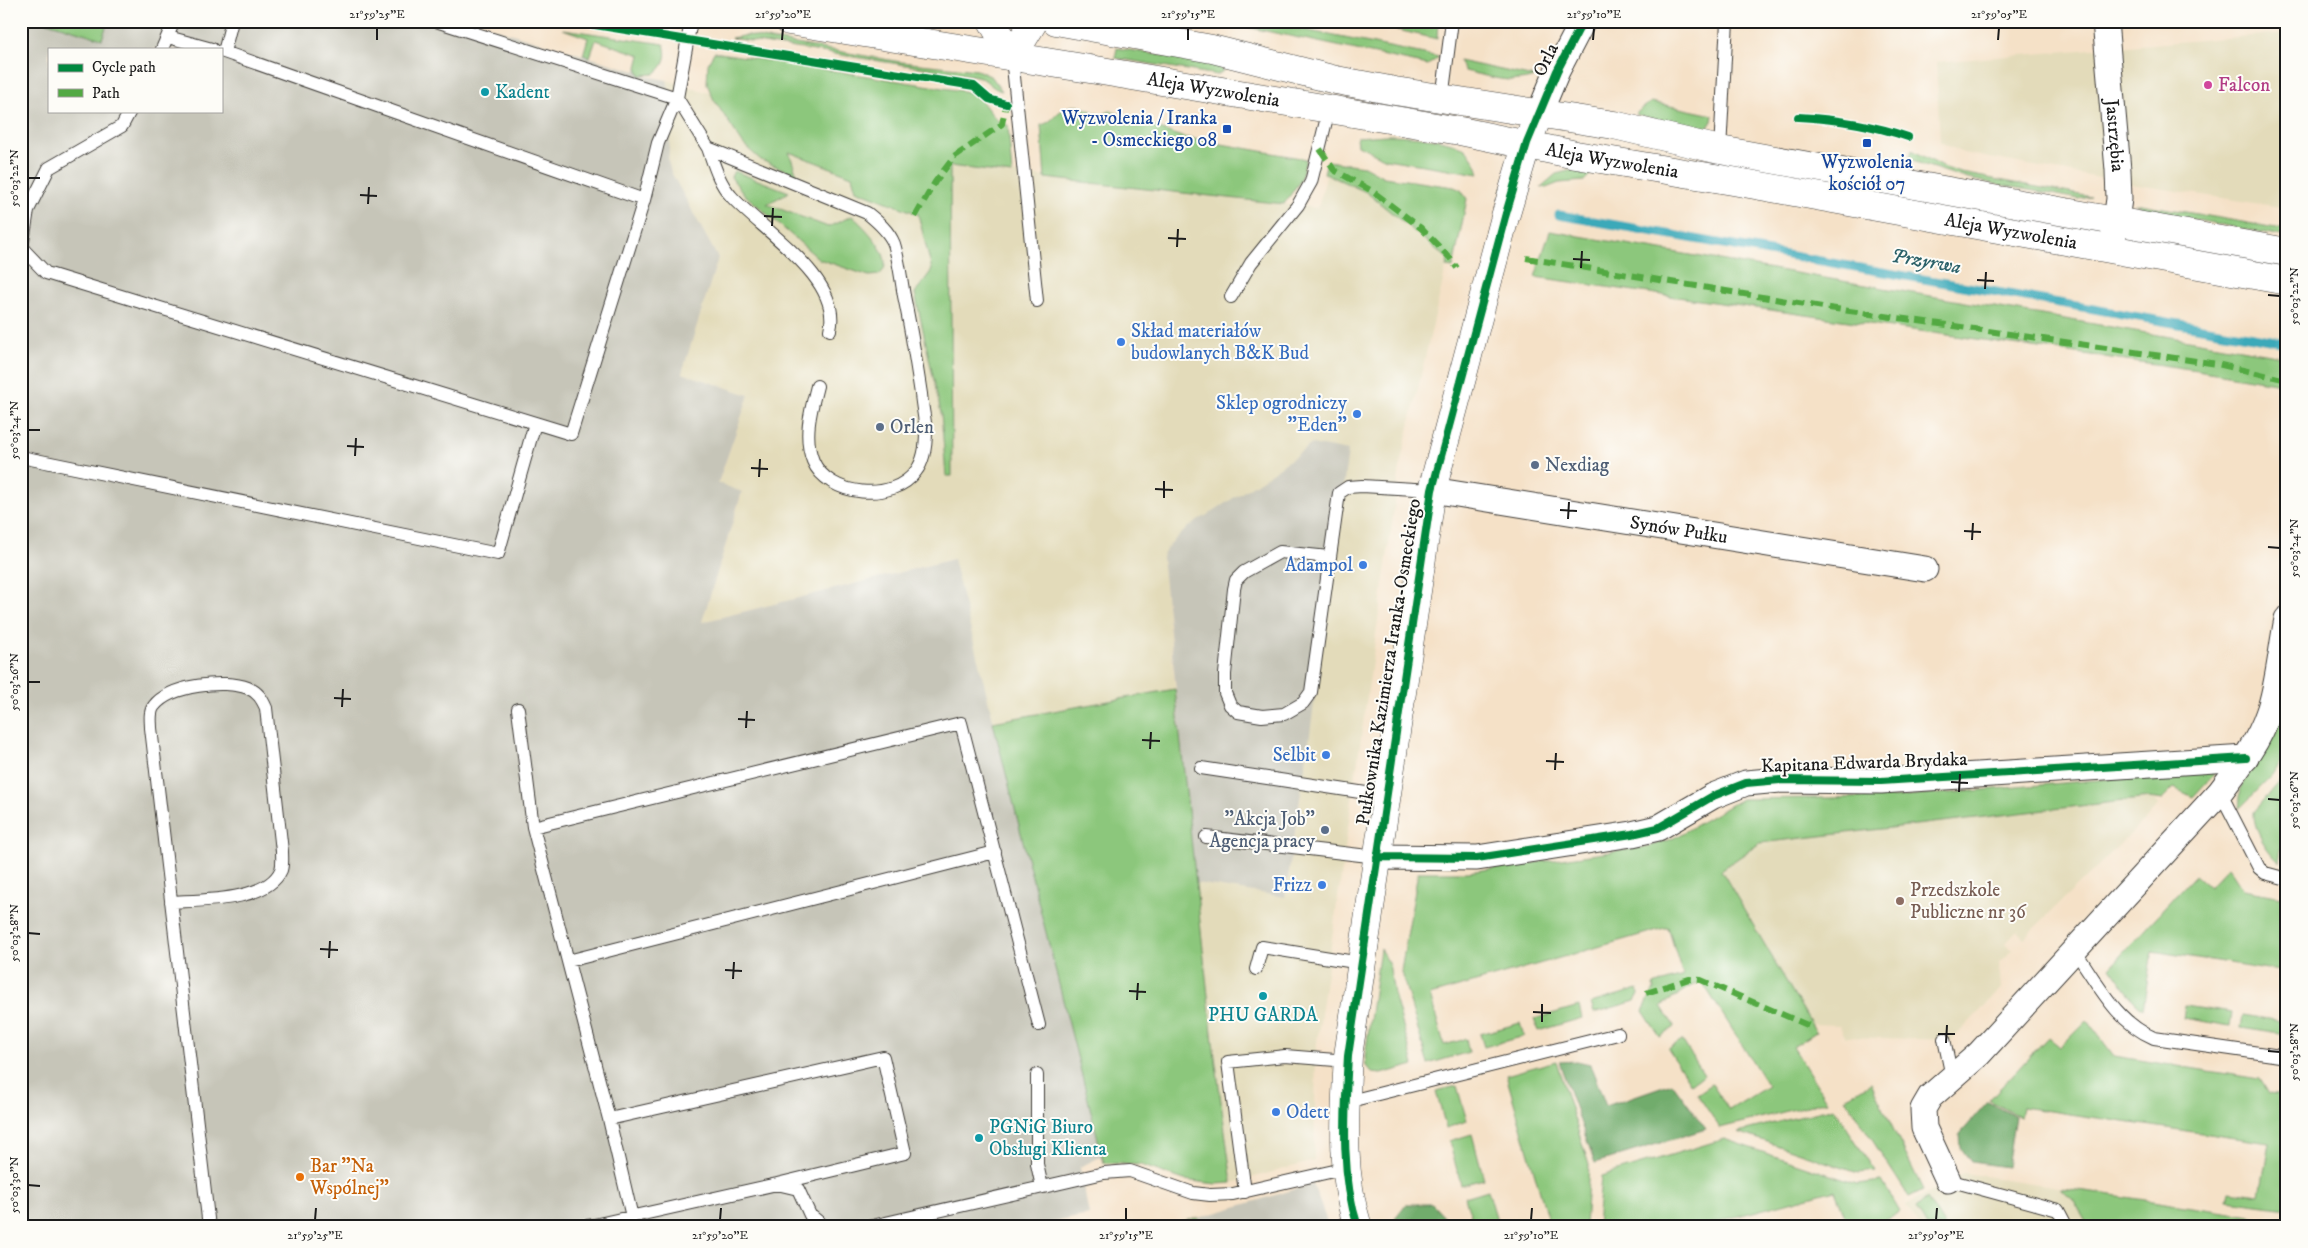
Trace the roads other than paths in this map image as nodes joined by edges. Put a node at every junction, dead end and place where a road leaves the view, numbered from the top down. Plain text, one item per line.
1 (174, 21) edge
2 (232, 21) edge
3 (436, 21) edge
4 (691, 21) edge
5 (789, 21) edge
6 (992, 21) edge
7 (1034, 21) edge
8 (1056, 21) edge
9 (1452, 21) edge
10 (1583, 21) edge
11 (1727, 21) edge
12 (2105, 21) edge
13 (168, 37) junction
14 (162, 48) edge
15 (208, 48) edge
16 (220, 48) edge
17 (222, 52) edge
18 (1012, 57) junction
19 (677, 98) junction
20 (1442, 99) junction
21 (1329, 109) junction
22 (129, 112) edge
23 (1539, 114) junction
24 (1527, 144) junction
25 (708, 148) junction
26 (1720, 150) junction
27 (644, 200) junction
28 (2116, 222) junction
29 (2112, 248) junction
30 (2287, 252) edge
31 (2287, 281) edge
32 (1231, 297) dead end
33 (1037, 301) dead end
34 (830, 330) dead end
35 (816, 386) dead end
36 (535, 423) junction
37 (21, 457) edge
38 (1432, 490) junction
39 (1329, 558) junction
40 (1925, 569) dead end
41 (2287, 619) edge
42 (518, 710) dead end
43 (2278, 715) edge
44 (2246, 758) junction
45 (1201, 768) dead end
46 (2220, 792) junction
47 (1386, 796) junction
48 (533, 827) junction
49 (1206, 837) dead end
50 (995, 852) junction
51 (1377, 857) junction
52 (2287, 878) edge
53 (171, 902) junction
54 (2075, 951) junction
55 (568, 961) junction
56 (1361, 963) junction
57 (1256, 969) dead end
58 (1039, 1025) dead end
59 (1618, 1034) dead end
60 (1944, 1039) dead end
61 (2287, 1057) edge
62 (1348, 1061) junction
63 (1037, 1075) dead end
64 (1952, 1078) junction
65 (1346, 1102) junction
66 (608, 1120) junction
67 (1347, 1168) junction
68 (1948, 1180) joint
69 (777, 1184) junction
70 (1042, 1187) junction
71 (1245, 1192) junction
72 (632, 1217) junction
73 (1350, 1224) edge
74 (209, 1227) edge
75 (579, 1227) edge
76 (825, 1227) edge
77 (868, 1227) edge
78 (2067, 1227) edge

1 - 13 lane
2 - 16 lane
3 - 19 lane
4 - 19 lane
5 - 18 main road, Aleja Wyzwolenia
6 - 18 main road
7 - 18 main road
8 - 20 main road, Aleja Wyzwolenia
9 - 20 lane
10 - 23 street, Orla
11 - 26 lane
12 - 28 street, Jastrzębia
13 - 14 lane
13 - 15 lane
17 - 27 lane
18 - 21 main road, Aleja Wyzwolenia
18 - 33 lane
19 - 25 lane
19 - 27 lane
20 - 23 main road, Aleja Wyzwolenia
21 - 24 main road, Aleja Wyzwolenia
21 - 32 lane
22 - 36 lane
23 - 24 main road, Pułkownika Kazimierza Iranka-Osmeckiego
23 - 26 main road, Aleja Wyzwolenia
24 - 29 main road, Aleja Wyzwolenia
24 - 38 main road, Pułkownika Kazimierza Iranka-Osmeckiego
25 - 34 lane
25 - 35 lane
26 - 28 main road, Aleja Wyzwolenia
27 - 36 lane
28 - 29 street, Jastrzębia
28 - 30 main road, Aleja Wyzwolenia
29 - 31 main road, Aleja Wyzwolenia
36 - 37 lane
38 - 39 lane
38 - 40 street, Synów Pułku
38 - 47 main road, Pułkownika Kazimierza Iranka-Osmeckiego
39 - 39 lane
41 - 43 street
42 - 48 lane
43 - 44 street
44 - 46 street
44 - 51 street, Kapitana Edwarda Brydaka
45 - 47 lane
46 - 52 lane
46 - 54 street
47 - 51 main road, Pułkownika Kazimierza Iranka-Osmeckiego
48 - 50 lane
48 - 55 lane
49 - 51 lane
50 - 55 lane
50 - 58 lane
51 - 56 main road, Pułkownika Kazimierza Iranka-Osmeckiego
53 - 53 lane
53 - 74 lane
54 - 61 lane
54 - 64 street
55 - 66 lane
56 - 57 lane
56 - 62 main road, Pułkownika Kazimierza Iranka-Osmeckiego
59 - 65 lane
60 - 64 lane
62 - 65 main road, Pułkownika Kazimierza Iranka-Osmeckiego
62 - 71 lane
63 - 70 lane
64 - 68 street
65 - 67 main road, Pułkownika Kazimierza Iranka-Osmeckiego
66 - 69 lane
66 - 72 lane
67 - 71 lane
67 - 73 main road, Pułkownika Kazimierza Iranka-Osmeckiego
68 - 78 lane
69 - 72 lane
69 - 76 lane
70 - 71 lane
70 - 77 lane
72 - 75 lane

